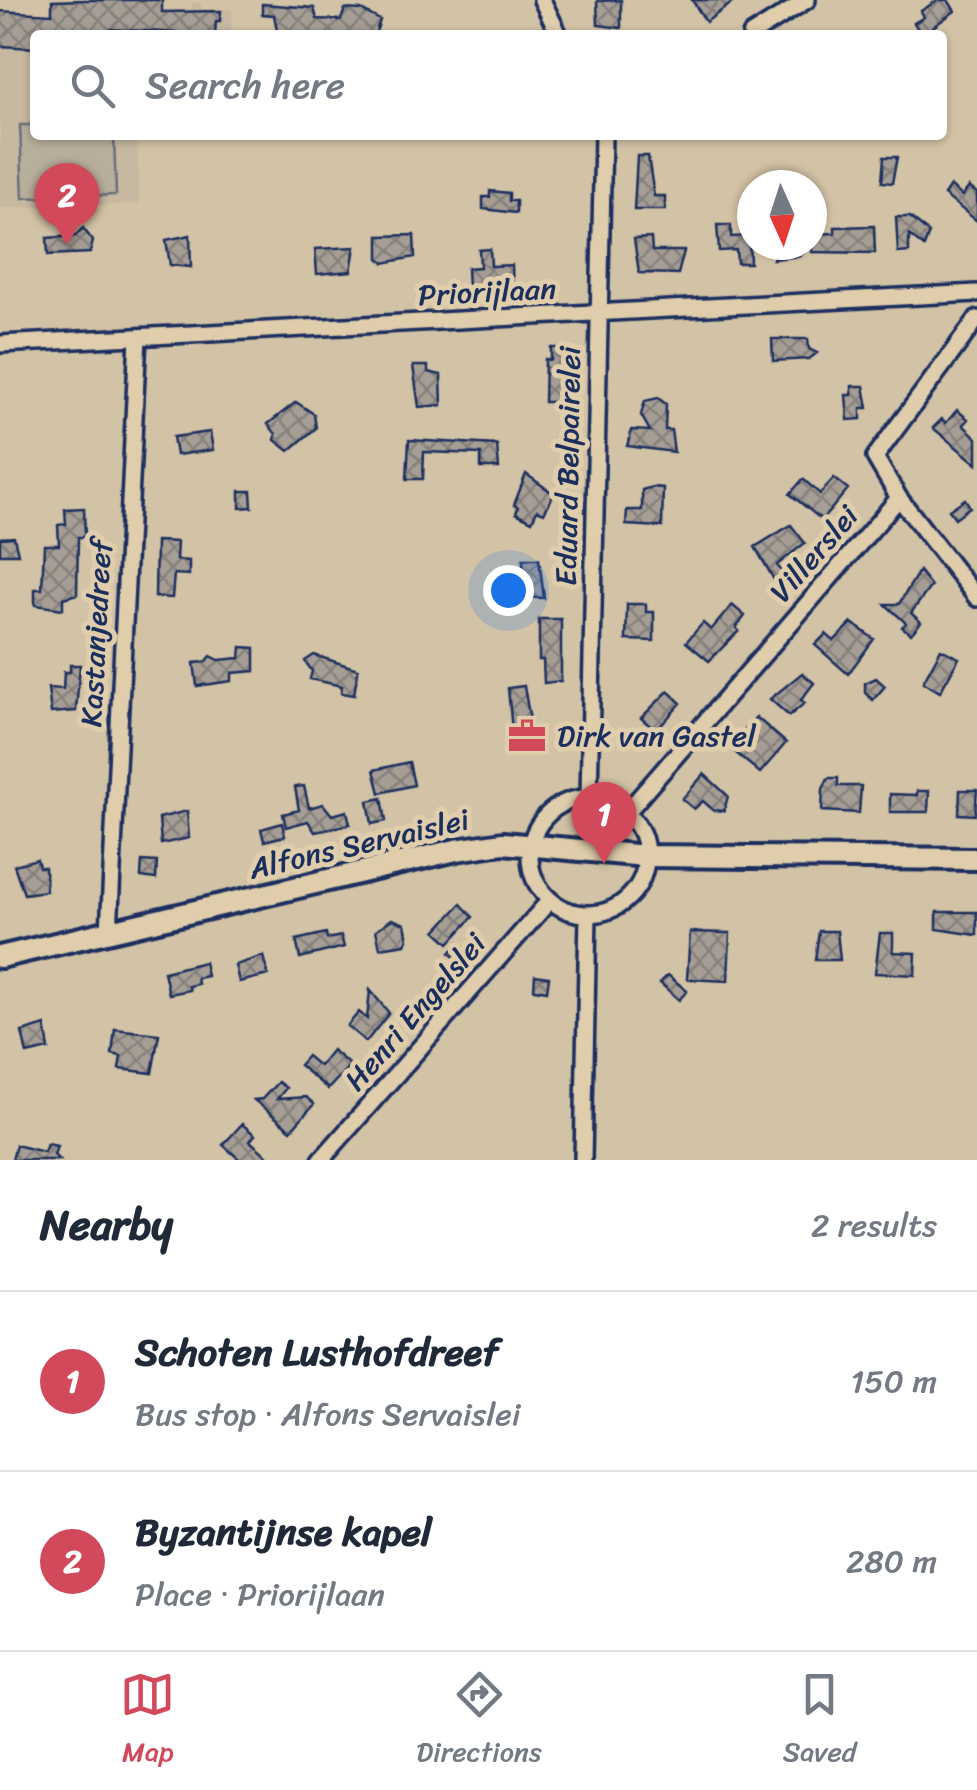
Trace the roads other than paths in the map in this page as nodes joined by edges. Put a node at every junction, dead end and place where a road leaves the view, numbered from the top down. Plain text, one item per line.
1 (542, 0) edge
2 (807, 0) edge
3 (557, 30) edge
4 (759, 30) edge
5 (603, 140) edge
6 (977, 293) edge
7 (598, 314) junction
8 (977, 319) edge
9 (138, 337) junction
10 (0, 344) edge
11 (899, 498) junction
12 (977, 598) edge
13 (589, 798) junction
14 (627, 812) junction
15 (531, 845) junction
16 (646, 856) junction
17 (977, 859) edge
18 (550, 900) junction
19 (588, 914) junction
20 (109, 932) junction
21 (0, 958) edge
22 (322, 1160) edge
23 (583, 1160) edge

1 - 3 street
2 - 4 street
5 - 7 street, Eduard Belpairelei
6 - 7 street, Priorijlaan
7 - 9 street, Priorijlaan
7 - 13 street, Eduard Belpairelei
8 - 11 street, Villerslei
9 - 10 street, Priorijlaan
9 - 20 street, Kastanjedreef
11 - 12 street
11 - 14 street, Villerslei
13 - 14 street
13 - 15 street
14 - 16 street
15 - 16 street, Alfons Servaislei
15 - 18 street
15 - 20 street, Alfons Servaislei
16 - 17 street, Alfons Servaislei
16 - 19 street
18 - 19 street
18 - 22 street, Henri Engelslei
19 - 23 street
20 - 21 street, Alfons Servaislei

